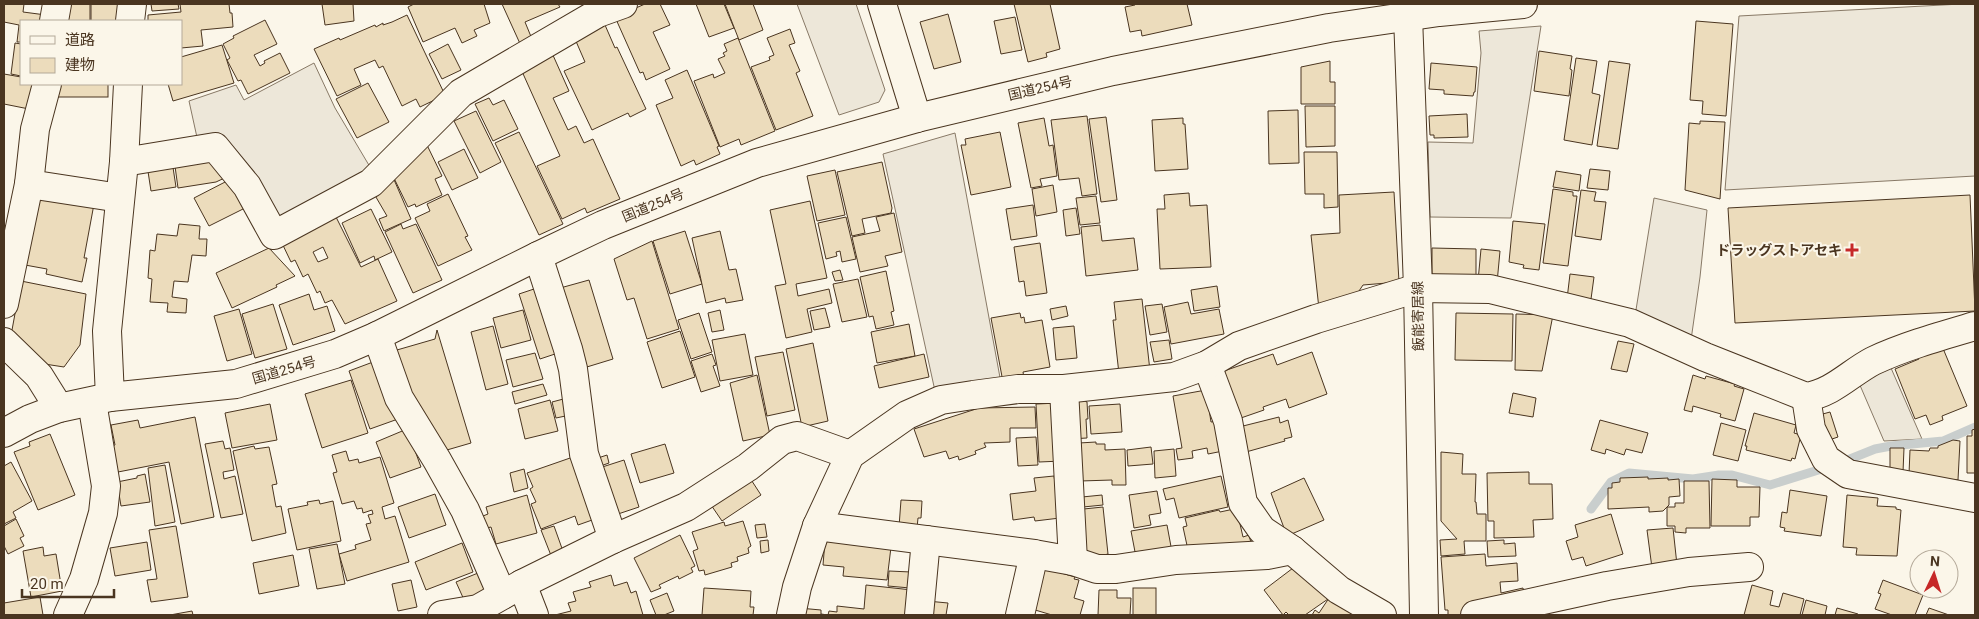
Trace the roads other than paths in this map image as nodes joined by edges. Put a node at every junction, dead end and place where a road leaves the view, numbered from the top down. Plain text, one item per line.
1 (57, 4) edge
2 (132, 4) edge
3 (623, 4) edge
4 (882, 4) edge
5 (1523, 4) edge
6 (596, 8) edge
7 (1438, 8) edge
8 (1408, 16) junction
9 (54, 20) edge
10 (130, 20) edge
11 (48, 85) edge
12 (128, 85) edge
13 (917, 118) junction
14 (124, 162) junction
15 (29, 184) junction
16 (120, 198) junction
17 (538, 256) junction
18 (1418, 288) junction
19 (4, 304) edge
20 (1975, 326) edge
21 (377, 336) junction
22 (4, 342) edge
23 (1207, 365) junction
24 (1064, 389) junction
25 (1806, 396) junction
26 (101, 400) junction
27 (59, 408) junction
28 (4, 434) edge
29 (850, 455) junction
30 (1975, 498) edge
31 (817, 526) junction
32 (613, 539) junction
33 (926, 540) junction
34 (1292, 550) junction
35 (1034, 554) junction
36 (1073, 561) junction
37 (1748, 567) dead end
38 (512, 590) junction
39 (68, 615) edge
40 (442, 615) edge
41 (534, 615) edge
42 (791, 615) edge
43 (919, 615) edge
44 (1020, 615) edge
45 (1382, 615) edge
46 (1424, 615) edge
47 (1475, 615) edge

1 - 9 main road
2 - 10 main road
3 - 6 main road
4 - 13 main road
5 - 7 main road, 国道254号
6 - 14 main road
7 - 8 main road, 国道254号
8 - 13 main road, 国道254号
8 - 18 main road, 飯能寄居線
11 - 15 main road
12 - 14 main road
13 - 17 main road, 国道254号
14 - 16 main road
15 - 16 main road
15 - 19 main road
16 - 26 main road
17 - 21 main road, 国道254号
17 - 32 main road
18 - 23 main road
18 - 25 main road
18 - 46 main road, 飯能寄居線
20 - 25 main road
21 - 26 main road, 国道254号
21 - 38 main road
22 - 27 main road
23 - 24 main road
23 - 34 main road
24 - 29 main road
24 - 36 main road
25 - 30 main road
26 - 27 main road, 国道254号
26 - 39 main road
27 - 28 main road, 国道254号
29 - 31 main road
29 - 32 main road
31 - 33 main road
31 - 42 main road
32 - 38 main road
33 - 35 main road
33 - 43 main road
34 - 36 main road
34 - 45 main road
35 - 36 main road
35 - 44 main road
37 - 47 main road
38 - 40 main road
38 - 41 main road

